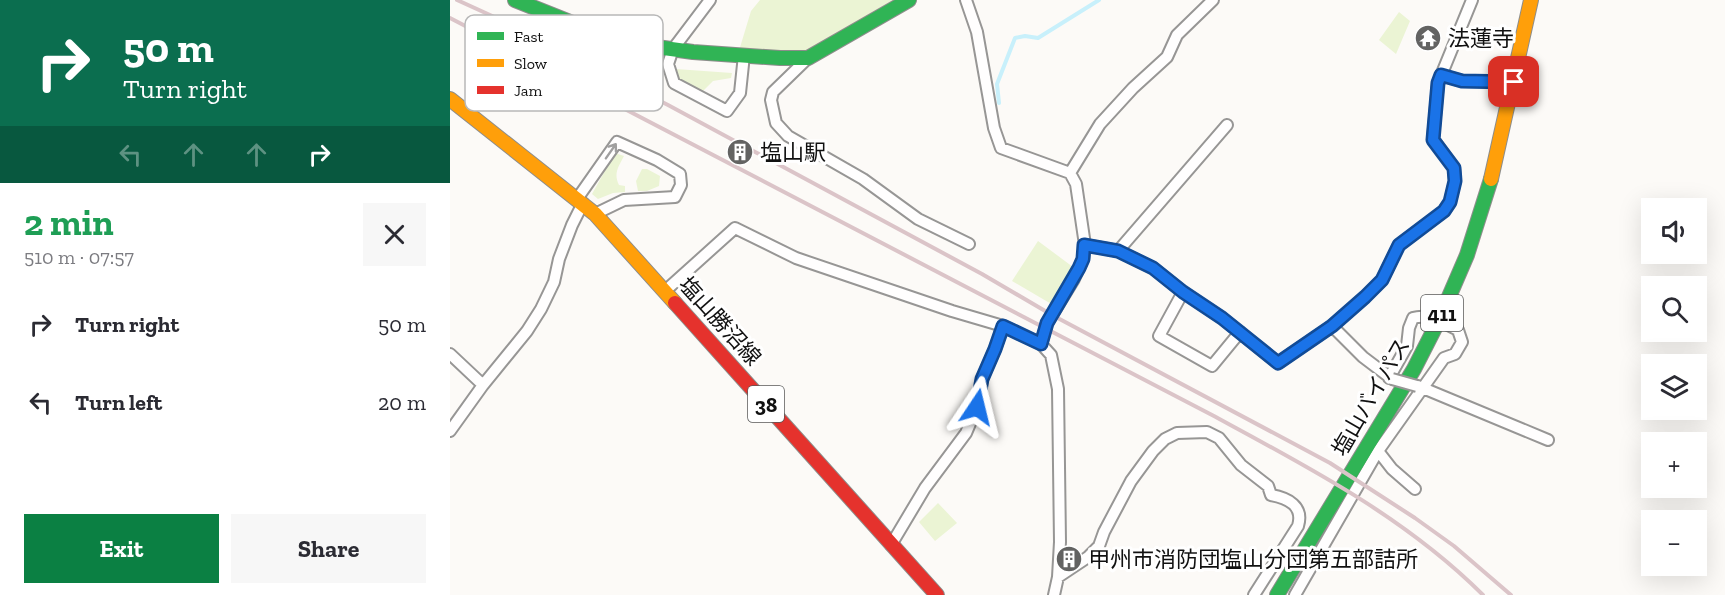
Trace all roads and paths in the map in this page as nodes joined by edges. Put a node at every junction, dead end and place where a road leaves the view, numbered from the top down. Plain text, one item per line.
1 (516, 0) edge
2 (710, 0) edge
3 (909, 0) edge
4 (966, 0) edge
5 (1213, 0) edge
6 (1472, 0) edge
7 (1531, 0) edge
8 (553, 15) edge
9 (663, 48) edge
10 (673, 49) junction
11 (744, 55) junction
12 (808, 58) junction
13 (1441, 75) junction
14 (1514, 82) junction
15 (454, 107) edge
16 (1227, 125) dead end
17 (1070, 173) junction
18 (580, 201) junction
19 (595, 214) junction
20 (969, 244) dead end
21 (1084, 245) junction
22 (1118, 251) junction
23 (665, 291) junction
24 (1183, 292) junction
25 (1439, 320) junction
26 (1003, 326) junction
27 (1332, 326) junction
28 (1240, 332) junction
29 (1041, 344) junction
30 (450, 354) edge
31 (1391, 378) junction
32 (483, 385) junction
33 (1420, 387) junction
34 (450, 431) edge
35 (1548, 440) dead end
36 (1378, 451) junction
37 (1415, 489) dead end
38 (891, 545) junction
39 (1058, 577) junction
40 (937, 595) edge
41 (1054, 595) edge
42 (1254, 595) edge
43 (1278, 595) edge
44 (1295, 595) edge

1 - 8 main road
2 - 10 street
3 - 12 main road
4 - 17 street
5 - 17 street
6 - 13 street
7 - 14 main road, 塩山バイパス / 411
9 - 10 main road
10 - 11 main road
10 - 11 street
11 - 12 main road
12 - 20 street
13 - 14 street
13 - 27 street
14 - 25 main road, 塩山バイパス / 411
15 - 18 main road, 塩山勝沼線 / 38
16 - 22 street
17 - 21 street
18 - 19 main road, 塩山勝沼線 / 38
18 -> 19 street
18 - 32 street
19 - 23 main road, 塩山勝沼線 / 38
21 - 22 street
21 - 29 street
22 - 24 street
23 - 26 street
23 - 38 main road, 塩山勝沼線 / 38
24 - 28 street
24 - 28 street
25 - 31 street
25 - 33 street
25 - 43 main road, 塩山バイパス / 411
26 - 29 street
26 - 38 street
27 - 28 street
27 - 31 street
29 - 39 street
30 - 32 street
31 - 33 street, bridge
32 - 34 street
33 - 35 street
33 - 36 street
36 - 37 street
36 - 44 street
38 - 40 main road, 塩山勝沼線 / 38
39 - 41 street
39 - 42 street

